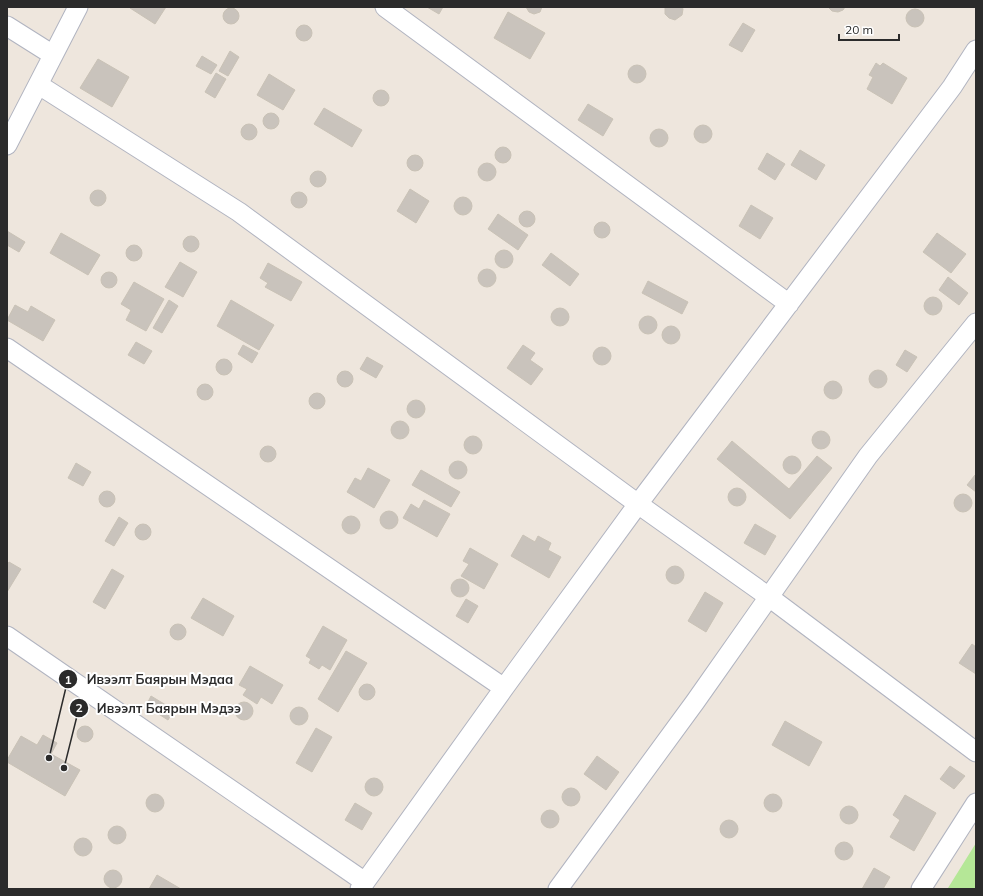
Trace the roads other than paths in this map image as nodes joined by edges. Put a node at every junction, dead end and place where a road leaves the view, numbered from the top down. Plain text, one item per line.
1 (78, 7) edge
2 (385, 7) edge
3 (7, 26) edge
4 (976, 50) edge
5 (53, 55) junction
6 (39, 85) junction
7 (7, 145) edge
8 (789, 304) junction
9 (976, 323) edge
10 (7, 348) edge
11 (638, 504) junction
12 (769, 597) junction
13 (7, 636) edge
14 (504, 688) junction
15 (976, 752) edge
16 (976, 803) edge
17 (363, 886) edge
18 (558, 889) edge
19 (921, 889) edge

1 - 5 street
2 - 8 street
3 - 5 street
4 - 8 street
5 - 6 street
6 - 7 street
6 - 11 street
8 - 11 street
9 - 12 street
10 - 14 street
11 - 12 street
11 - 14 street
12 - 15 street
12 - 18 street
13 - 17 street
14 - 17 street
16 - 19 street

